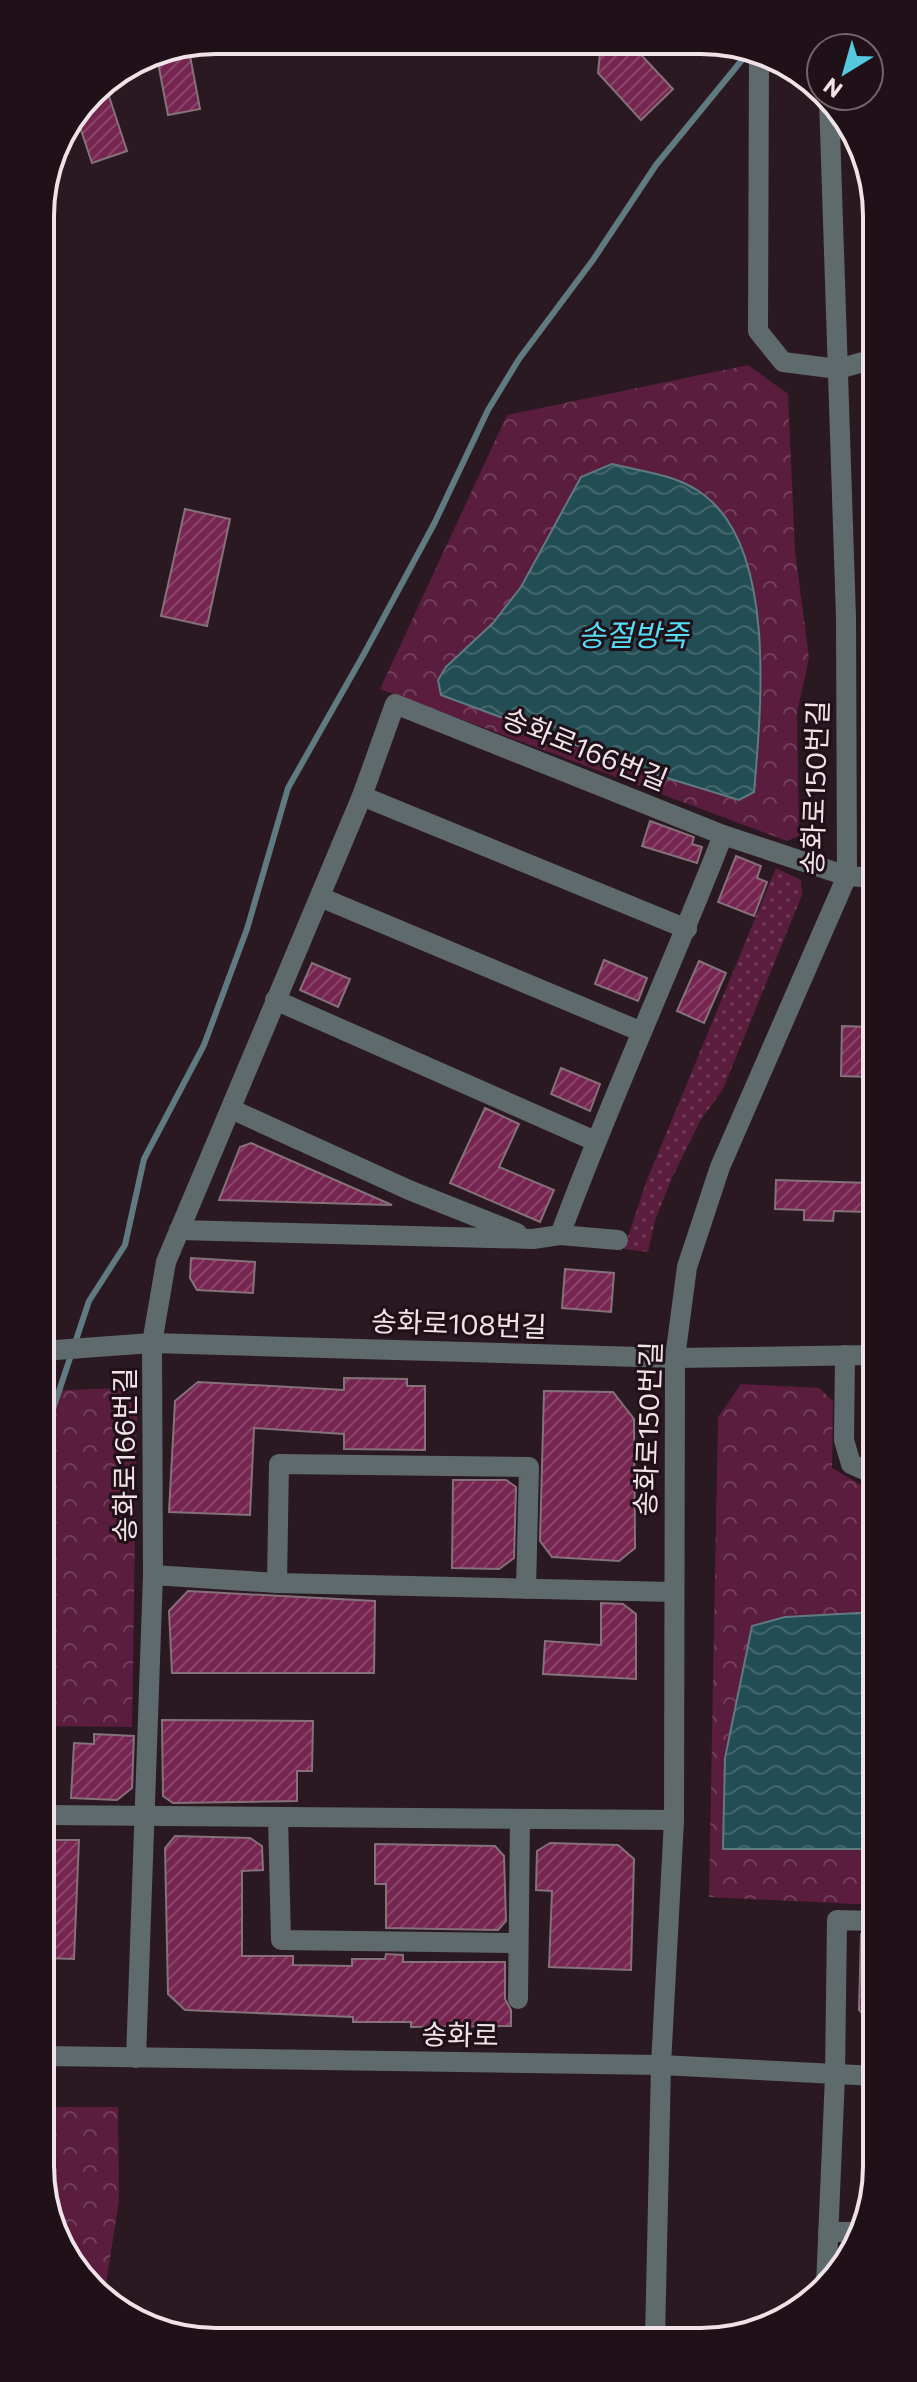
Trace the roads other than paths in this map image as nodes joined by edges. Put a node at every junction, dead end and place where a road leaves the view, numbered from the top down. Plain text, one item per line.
1 (759, 65) edge
2 (830, 118) edge
3 (863, 362) edge
4 (838, 369) junction
5 (362, 796) junction
6 (723, 835) junction
7 (847, 876) junction
8 (863, 877) edge
9 (320, 897) junction
10 (687, 929) junction
11 (275, 1000) junction
12 (642, 1032) junction
13 (231, 1109) junction
14 (595, 1141) junction
15 (409, 1190) junction
16 (179, 1230) junction
17 (415, 1234) junction
18 (560, 1235) junction
19 (533, 1239) junction
20 (618, 1240) dead end
21 (152, 1343) junction
22 (54, 1350) edge
23 (845, 1355) junction
24 (863, 1355) edge
25 (675, 1358) junction
26 (863, 1469) edge
27 (153, 1575) junction
28 (277, 1583) junction
29 (526, 1589) junction
30 (673, 1592) junction
31 (54, 1815) edge
32 (145, 1816) junction
33 (278, 1817) junction
34 (520, 1819) junction
35 (674, 1820) junction
36 (863, 1921) edge
37 (518, 1943) junction
38 (518, 1999) dead end
39 (54, 2056) edge
40 (136, 2058) junction
41 (661, 2065) junction
42 (835, 2076) junction
43 (863, 2076) edge
44 (828, 2232) junction
45 (849, 2232) edge
46 (827, 2269) edge
47 (655, 2328) edge

1 - 4 street
2 - 4 street, 송화로150번길
3 - 4 street
4 - 7 street, 송화로150번길
5 - 6 street, 송화로166번길
5 - 9 street, 송화로166번길
5 - 10 street
6 - 7 street, 송화로166번길
6 - 10 street
7 - 8 street, 송화로166번길
7 - 25 street, 송화로150번길
9 - 11 street, 송화로166번길
9 - 12 street
10 - 12 street
11 - 13 street, 송화로166번길
11 - 14 street
12 - 14 street
13 - 15 street
13 - 16 street, 송화로166번길
14 - 18 street
15 - 17 street
15 - 19 street
16 - 17 street
16 - 21 street, 송화로166번길
17 - 19 street
18 - 19 street
18 - 20 street
21 - 22 street, 송화로108번길
21 - 25 street, 송화로108번길
21 - 27 street, 송화로166번길
23 - 24 street, 송화로108번길
23 - 25 street, 송화로108번길
23 - 26 street
25 - 30 street, 송화로150번길
27 - 28 street
27 - 32 street, 송화로166번길
28 - 29 street
28 - 29 street
29 - 30 street
30 - 35 street, 송화로150번길
31 - 32 street
32 - 33 street
32 - 40 street, 송화로166번길
33 - 34 street
33 - 37 street
34 - 35 street
34 - 37 street
35 - 41 street, 송화로150번길
36 - 42 street
37 - 38 street
39 - 40 street, 송화로
40 - 41 street, 송화로
41 - 42 street, 송화로
41 - 47 street, 송화로150번길
42 - 43 street, 송화로
42 - 44 street
44 - 45 street
44 - 46 street

